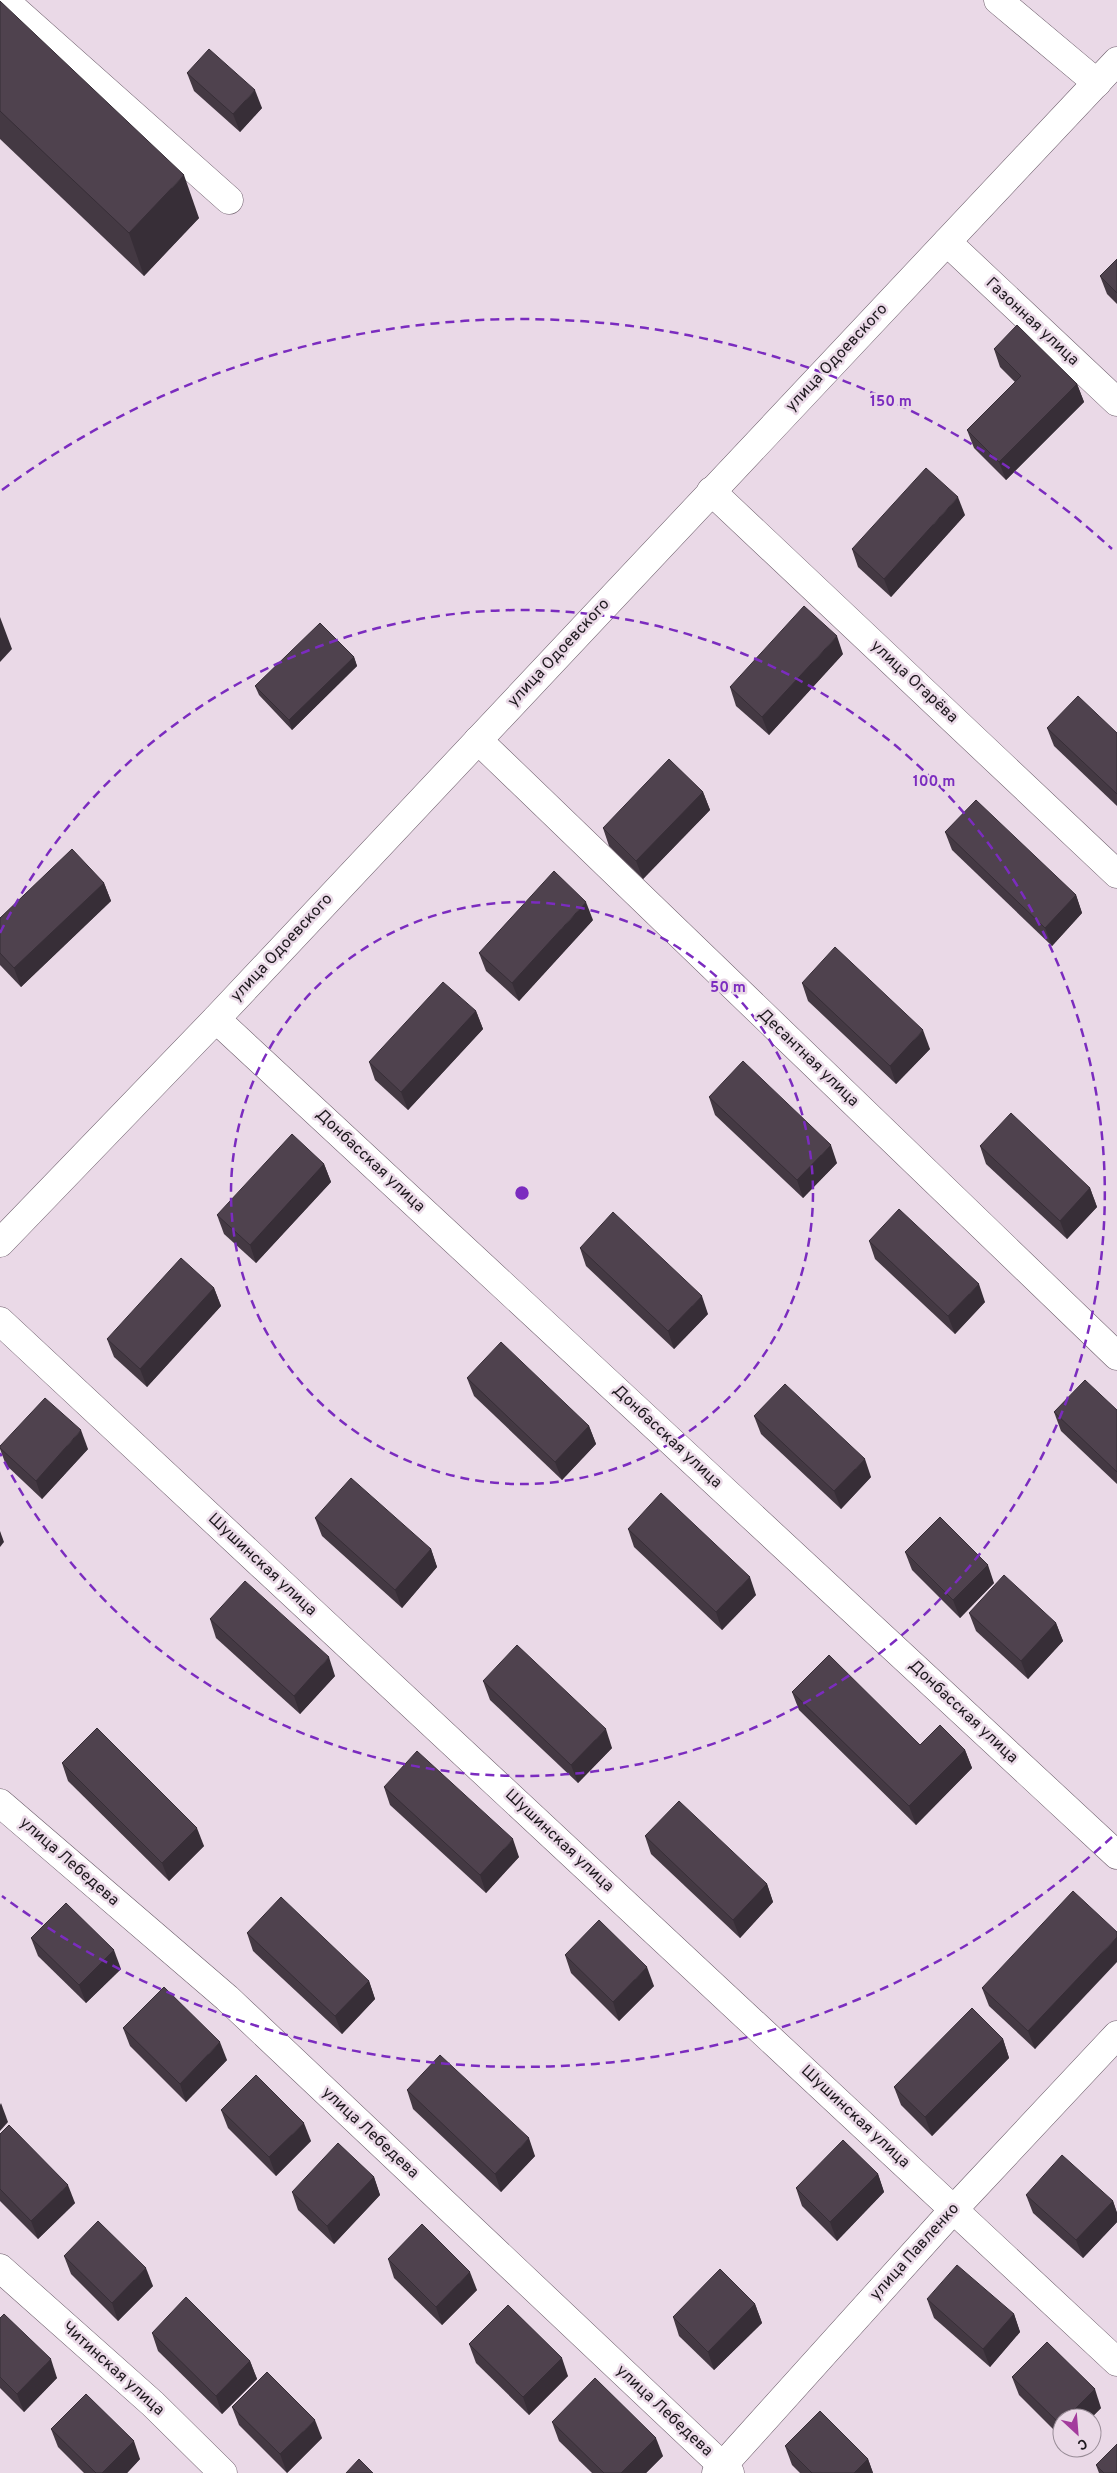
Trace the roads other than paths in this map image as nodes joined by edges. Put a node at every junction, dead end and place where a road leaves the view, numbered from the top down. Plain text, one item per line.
1 (4, 0) edge
2 (998, 0) edge
3 (1117, 61) edge
4 (1097, 83) junction
5 (229, 200) dead end
6 (947, 242) junction
7 (1117, 402) edge
8 (711, 490) junction
9 (478, 740) junction
10 (1117, 874) edge
11 (216, 1018) junction
12 (0, 1243) edge
13 (0, 1321) edge
14 (1117, 1356) edge
15 (0, 1803) edge
16 (1117, 1855) edge
17 (1117, 2035) edge
18 (954, 2209) junction
19 (0, 2268) edge
20 (1117, 2362) edge
21 (723, 2471) edge
22 (223, 2473) edge

1 - 5 street
2 - 4 street
3 - 4 street, улица Одоевского
4 - 6 street, улица Одоевского
6 - 7 street, Газонная улица
6 - 8 street, улица Одоевского
8 - 9 street, улица Одоевского
8 - 10 street, улица Огарёва
9 - 11 street, улица Одоевского
9 - 14 street, Десантная улица
11 - 12 street, улица Одоевского
11 - 16 street, Донбасская улица
13 - 18 street, Шушинская улица
15 - 21 street, улица Лебедева
17 - 18 street, улица Павленко
18 - 20 street, Шушинская улица
18 - 21 street, улица Павленко
19 - 22 street, Читинская улица

